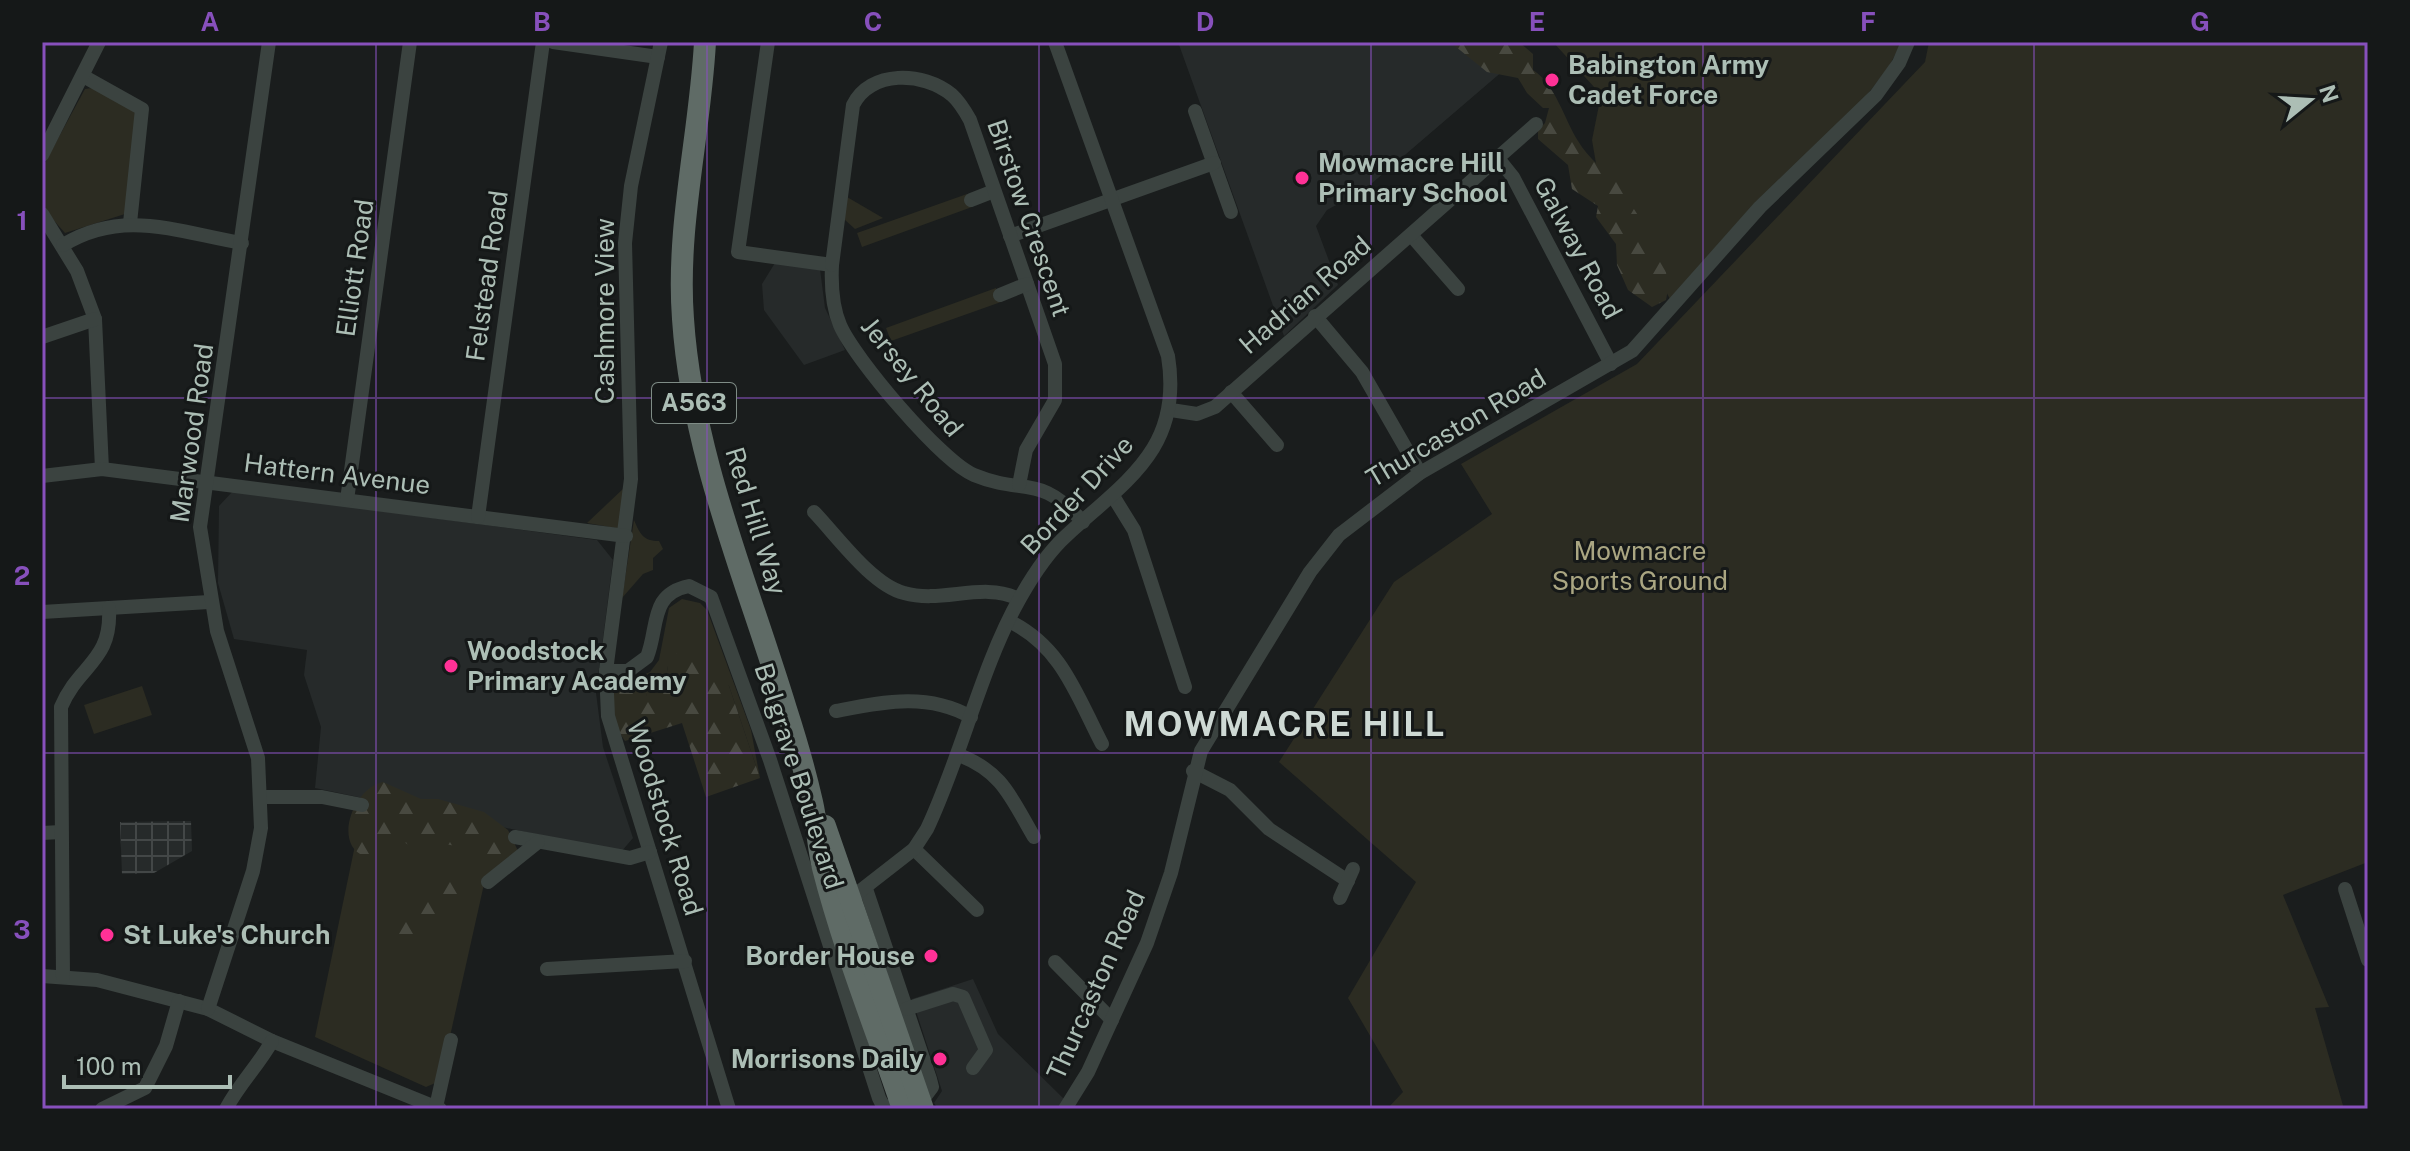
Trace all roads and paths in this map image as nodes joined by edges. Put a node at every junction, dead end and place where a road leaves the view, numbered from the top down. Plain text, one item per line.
1 (99, 42) edge
2 (269, 42) edge
3 (410, 42) edge
4 (543, 42) edge
5 (553, 42) edge
6 (768, 42) edge
7 (1055, 42) edge
8 (1908, 42) edge
9 (706, 48) edge
10 (660, 50) edge
11 (83, 76) junction
12 (1195, 111) dead end
13 (1536, 124) dead end
14 (44, 148) edge
15 (1497, 157) junction
16 (1214, 163) junction
17 (994, 191) junction
18 (971, 200) dead end
19 (1112, 200) junction
20 (1231, 212) dead end
21 (42, 214) edge
22 (130, 223) junction
23 (1411, 235) junction
24 (1010, 236) junction
25 (242, 243) junction
26 (63, 245) junction
27 (832, 265) junction
28 (1027, 284) junction
29 (1458, 289) dead end
30 (1000, 295) dead end
31 (1315, 316) junction
32 (95, 319) junction
33 (42, 337) edge
34 (1611, 364) junction
35 (1231, 392) junction
36 (1171, 410) junction
37 (1277, 445) dead end
38 (102, 469) junction
39 (1420, 473) junction
40 (42, 476) edge
41 (209, 482) junction
42 (1019, 485) junction
43 (1113, 496) junction
44 (347, 500) junction
45 (814, 512) dead end
46 (478, 517) junction
47 (1083, 522) junction
48 (626, 536) junction
49 (1019, 599) junction
50 (209, 602) junction
51 (109, 608) junction
52 (42, 612) edge
53 (1009, 621) junction
54 (606, 671) junction
55 (1185, 687) dead end
56 (836, 711) dead end
57 (971, 717) junction
58 (1102, 736) dead end
59 (959, 755) junction
60 (1193, 771) junction
61 (262, 797) junction
62 (362, 805) dead end
63 (61, 832) junction
64 (42, 833) edge
65 (515, 837) dead end
66 (1034, 837) dead end
67 (538, 842) junction
68 (914, 849) junction
69 (650, 852) junction
70 (488, 882) dead end
71 (2345, 889) dead end
72 (1340, 898) dead end
73 (851, 899) junction
74 (977, 910) dead end
75 (2367, 957) edge
76 (685, 961) junction
77 (1055, 962) dead end
78 (547, 969) dead end
79 (42, 976) edge
80 (63, 977) junction
81 (179, 1001) junction
82 (208, 1009) junction
83 (906, 1009) junction
84 (1112, 1020) junction
85 (451, 1040) dead end
86 (272, 1041) junction
87 (973, 1068) dead end
88 (903, 1107) edge
89 (438, 1108) edge
90 (102, 1109) edge
91 (227, 1109) edge
92 (729, 1109) edge
93 (1065, 1109) edge

1 - 11 street
2 - 25 street, Marwood Road
3 - 44 street, Elliott Road
4 - 46 street, Felstead Road
5 - 10 street
6 - 27 street
7 - 19 street, Border Drive
8 - 34 street, Thurcaston Road
9 - 73 highway, Red Hill Way / A563
10 - 48 street, Cashmore View
11 - 14 street
11 - 22 street
12 - 16 street
13 - 15 street, Hadrian Road
15 - 23 street, Hadrian Road
15 - 34 street, Galway Road
16 - 19 street
16 - 20 street
17 - 18 street
17 - 24 street, Birstow Crescent
17 - 27 street, Birstow Crescent
19 - 24 street
19 - 36 street, Border Drive
21 - 26 street
22 - 25 street
22 - 26 street
23 - 29 street, Hadrian Road
23 - 31 street, Hadrian Road
24 - 28 street, Birstow Crescent
25 - 41 street, Marwood Road
26 - 32 street
27 - 42 street, Jersey Road
28 - 30 street
28 - 42 street, Birstow Crescent
31 - 35 street, Hadrian Road
31 - 39 street
32 - 33 street
32 - 38 street
34 - 39 street, Thurcaston Road
35 - 36 street, Hadrian Road
35 - 37 street, Hadrian Road
36 - 43 street, Border Drive
38 - 40 street, Hattern Avenue
38 - 41 street, Hattern Avenue
39 - 60 street, Thurcaston Road
41 - 44 street, Hattern Avenue
41 - 50 street, Marwood Road
42 - 47 street, Jersey Road
43 - 47 street, Border Drive
43 - 55 street
44 - 46 street, Hattern Avenue
45 - 49 street
46 - 48 street, Hattern Avenue
47 - 49 street, Border Drive
48 - 54 street, Woodstock Road
49 - 53 street, Border Drive
50 - 51 street
50 - 61 street, Marwood Road
51 - 52 street
51 - 63 street
53 - 57 street, Border Drive
53 - 58 street
54 - 69 street, Woodstock Road
54 - 88 street, Belgrave Boulevard
56 - 57 street
57 - 59 street, Border Drive
59 - 66 street
59 - 68 street, Border Drive
60 - 72 street
60 - 84 street, Thurcaston Road
61 - 62 street
61 - 82 street, Marwood Road
63 - 64 street
63 - 80 street
65 - 67 street
67 - 69 street
67 - 70 street
68 - 73 street, Border Drive
68 - 74 street
69 - 76 street, Woodstock Road
71 - 75 street
73 - 83 street, Belgrave Boulevard
73 - 88 highway, Red Hill Way / A563
76 - 78 street
76 - 92 street, Woodstock Road
77 - 84 street
79 - 80 street
80 - 81 street
81 - 82 street
81 - 90 street
82 - 86 street
83 - 87 street
83 - 88 street, Belgrave Boulevard
84 - 93 street, Thurcaston Road
85 - 89 street
86 - 89 street
86 - 91 street

